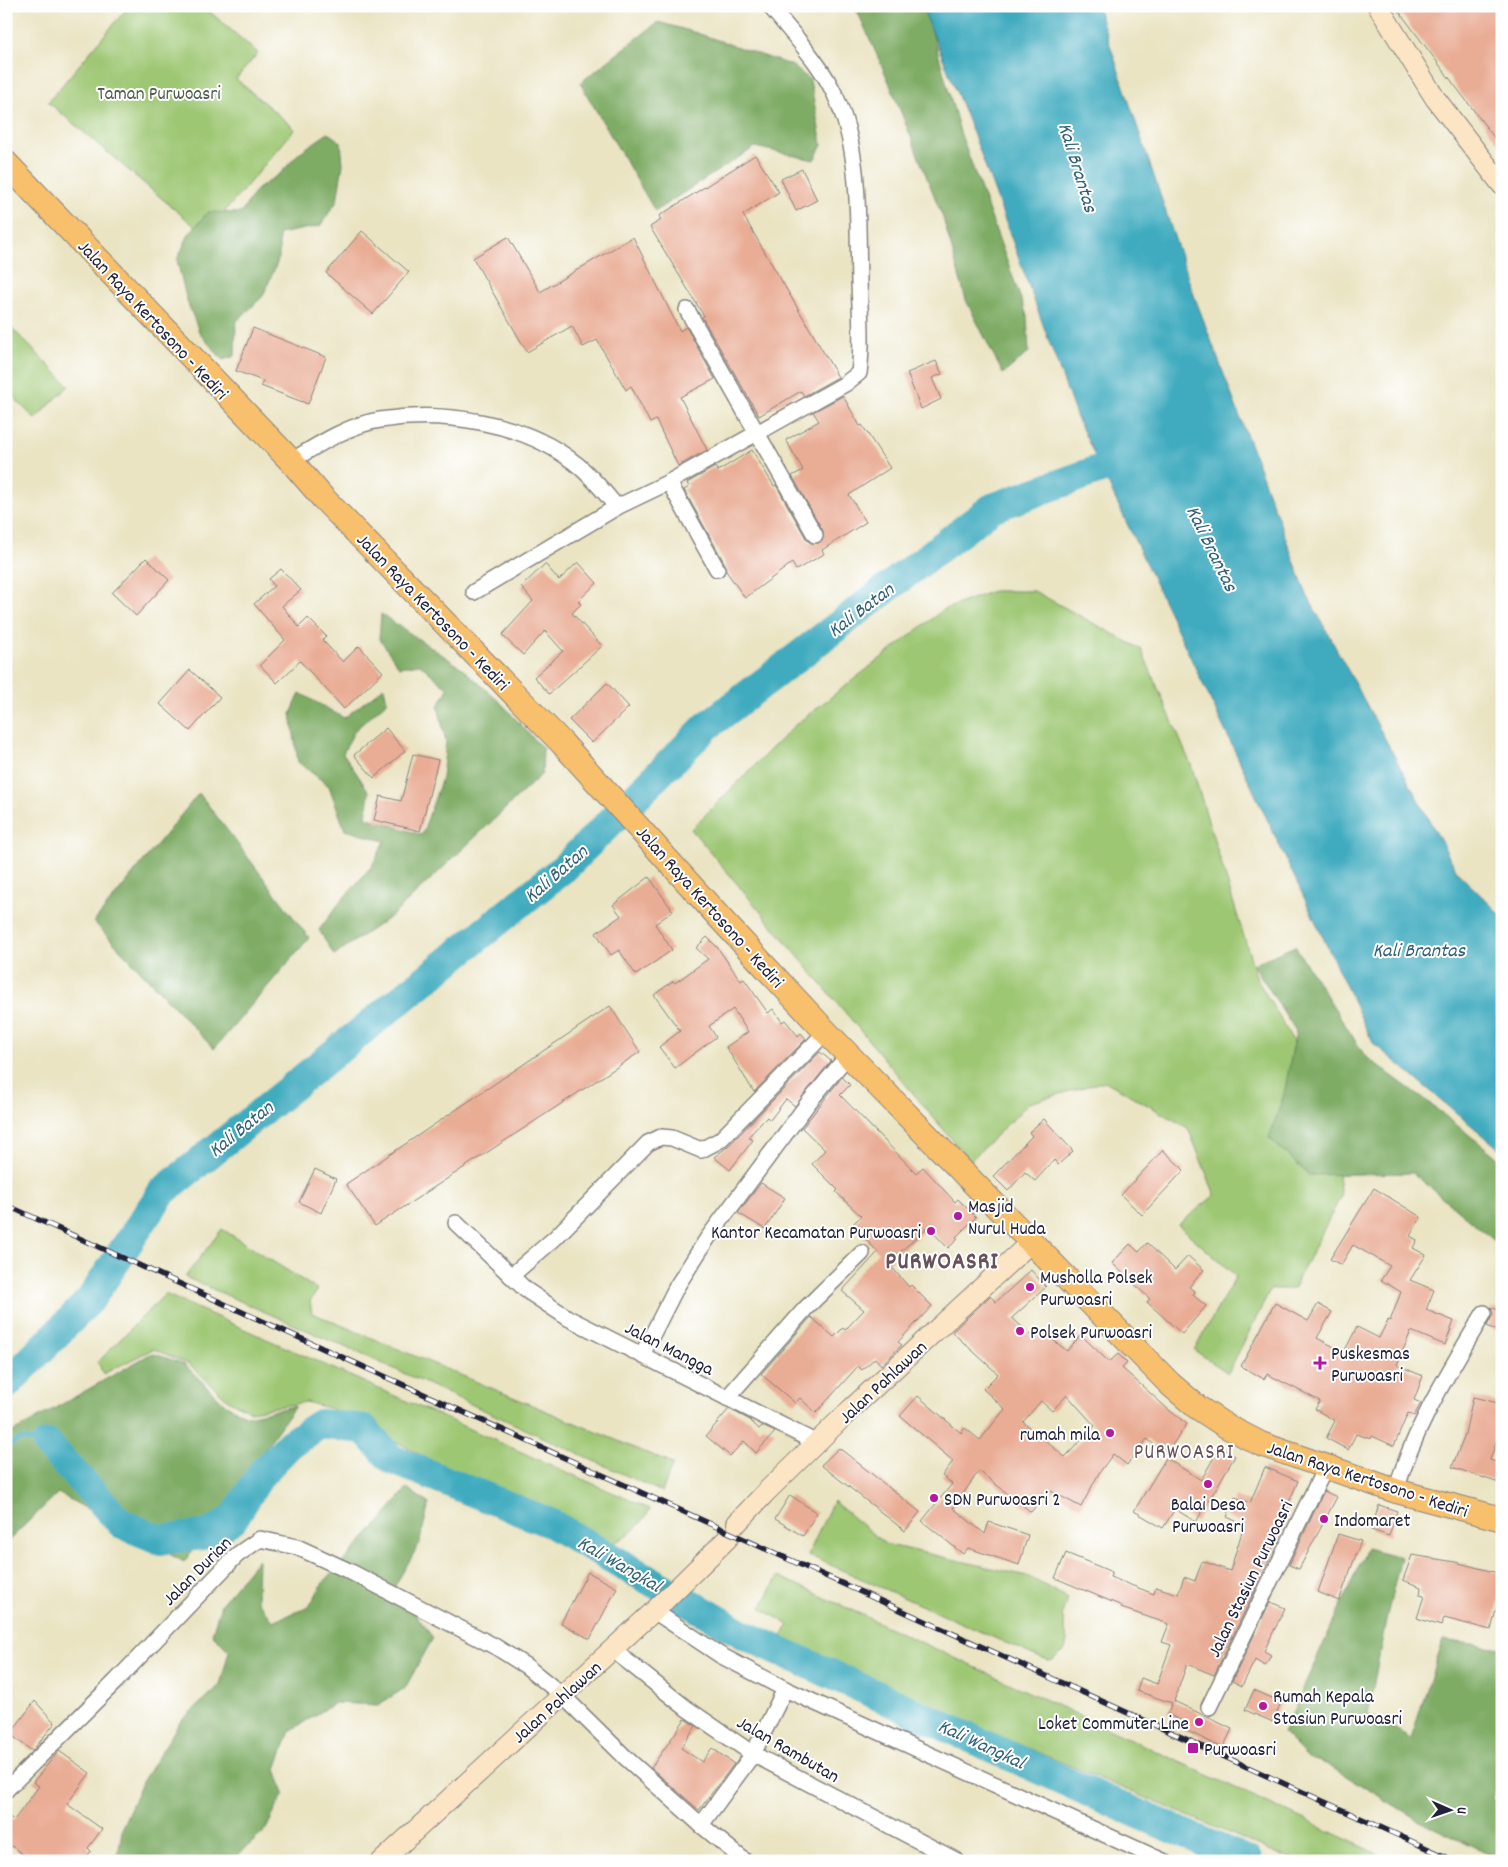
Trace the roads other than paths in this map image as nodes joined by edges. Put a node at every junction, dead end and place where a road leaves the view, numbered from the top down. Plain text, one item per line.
1 (770, 6) edge
2 (1380, 7) edge
3 (6, 163) edge
4 (1502, 185) edge
5 (686, 310) dead end
6 (757, 433) junction
7 (291, 461) junction
8 (668, 482) junction
9 (617, 507) junction
10 (815, 535) dead end
11 (717, 569) dead end
12 (474, 592) dead end
13 (826, 1032) junction
14 (849, 1054) junction
15 (456, 1223) dead end
16 (1031, 1242) junction
17 (862, 1253) dead end
18 (511, 1276) junction
19 (1484, 1313) dead end
20 (642, 1354) junction
21 (727, 1398) junction
22 (817, 1443) junction
23 (1325, 1468) junction
24 (1396, 1491) junction
25 (1502, 1519) edge
26 (659, 1607) junction
27 (613, 1650) junction
28 (785, 1689) junction
29 (562, 1694) junction
30 (1209, 1707) dead end
31 (753, 1754) junction
32 (6, 1790) edge
33 (701, 1825) junction
34 (382, 1861) edge
35 (746, 1861) edge
36 (957, 1861) edge
37 (1163, 1861) edge

1 - 6 street
2 - 4 main road
3 - 7 highway, Jalan Raya Kertosono - Kediri
5 - 6 street
6 - 8 street
6 - 10 street
7 - 9 street
7 - 13 highway, Jalan Raya Kertosono - Kediri
8 - 9 street
8 - 11 street
9 - 12 street
13 - 14 highway, Jalan Raya Kertosono - Kediri
13 - 18 street
14 - 16 highway, Jalan Raya Kertosono - Kediri
14 - 20 street
15 - 18 street, Jalan Mangga
16 - 22 main road, Jalan Pahlawan
16 - 23 highway, Jalan Raya Kertosono - Kediri
17 - 21 street
18 - 20 street, Jalan Mangga
19 - 24 street
20 - 21 street, Jalan Mangga
21 - 22 street, Jalan Mangga
22 - 26 main road, Jalan Pahlawan
23 - 24 highway, Jalan Raya Kertosono - Kediri
23 - 30 street, Jalan Stasiun Purwoasri
24 - 25 highway, Jalan Raya Kertosono - Kediri
26 - 27 main road, Jalan Pahlawan
26 - 28 street
27 - 29 main road, Jalan Pahlawan
27 - 31 street, Jalan Rambutan
28 - 31 street
28 - 37 street
29 - 32 street, Jalan Durian
29 - 33 street, Jalan Durian
29 - 34 main road, Jalan Pahlawan
31 - 33 street
31 - 36 street, Jalan Rambutan
33 - 35 street, Jalan Durian

